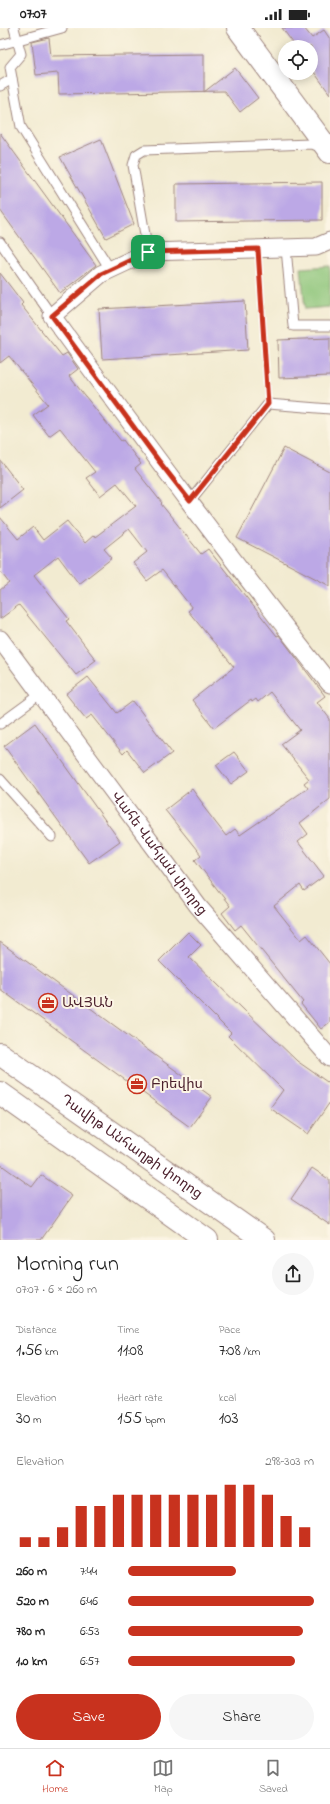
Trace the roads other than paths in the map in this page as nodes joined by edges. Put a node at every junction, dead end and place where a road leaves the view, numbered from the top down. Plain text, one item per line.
1 (14, 28) edge
2 (62, 28) edge
3 (238, 28) edge
4 (18, 40) junction
5 (0, 45) edge
6 (12, 79) junction
7 (0, 86) edge
8 (329, 151) edge
9 (330, 240) edge
10 (0, 242) edge
11 (286, 248) junction
12 (148, 252) junction
13 (110, 269) junction
14 (52, 316) junction
15 (330, 326) edge
16 (330, 409) edge
17 (190, 501) junction
18 (0, 639) edge
19 (330, 684) edge
20 (41, 694) junction
21 (0, 724) edge
22 (0, 779) edge
23 (52, 837) dead end
24 (0, 1054) edge
25 (330, 1058) edge
26 (0, 1093) edge
27 (207, 1240) edge
28 (264, 1240) edge

1 - 4 lane
2 - 4 lane
3 - 8 main road
4 - 5 lane
4 - 6 lane
6 - 7 lane
6 - 13 lane
8 - 12 lane
9 - 11 street
10 - 14 lane
11 - 12 street
11 - 15 lane
12 - 13 street
13 - 14 street
14 - 17 street
16 - 17 lane
17 - 19 street
18 - 20 street, Վահե Վահյան փողոց
20 - 21 lane
20 - 25 street, Վահե Վահյան փողոց
22 - 23 lane
24 - 28 main road, Դավիթ Անհաղթի փողոց
26 - 27 main road

